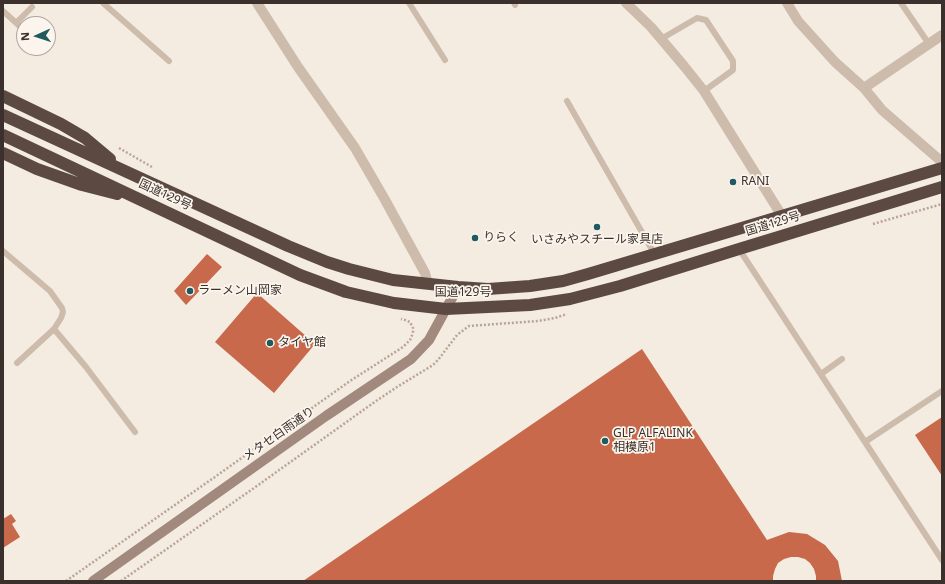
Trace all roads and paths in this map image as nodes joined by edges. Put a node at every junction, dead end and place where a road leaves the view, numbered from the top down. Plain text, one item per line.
1 (103, 3) edge
2 (257, 3) edge
3 (409, 3) edge
4 (626, 3) edge
5 (787, 3) edge
6 (901, 3) edge
7 (32, 7) dead end
8 (3, 11) edge
9 (23, 16) edge
10 (16, 23) edge
11 (942, 35) edge
12 (661, 39) junction
13 (929, 44) junction
14 (445, 60) dead end
15 (169, 61) dead end
16 (864, 88) junction
17 (704, 91) junction
18 (3, 96) edge
19 (567, 101) dead end
20 (3, 114) edge
21 (3, 135) edge
22 (118, 147) dead end
23 (3, 153) edge
24 (942, 162) edge
25 (942, 168) edge
26 (124, 170) junction
27 (157, 170) dead end
28 (942, 187) edge
29 (142, 200) junction
30 (782, 216) junction
31 (739, 249) junction
32 (3, 251) edge
33 (655, 255) junction
34 (428, 284) junction
35 (458, 287) junction
36 (446, 309) junction
37 (489, 325) dead end
38 (413, 328) dead end
39 (54, 329) junction
40 (842, 360) dead end
41 (17, 363) dead end
42 (821, 374) junction
43 (942, 392) edge
44 (135, 432) dead end
45 (865, 442) junction
46 (942, 560) edge
47 (66, 581) edge
48 (93, 581) edge
49 (121, 581) edge

1 - 15 lane
2 - 34 street
3 - 14 lane
4 - 12 street
5 - 16 street
6 - 13 lane
7 - 9 lane
8 - 10 lane
11 - 13 street
12 - 17 street
12 - 17 lane
13 - 16 street
16 - 24 street
17 - 30 street
18 - 26 highway
19 - 33 lane
20 - 26 highway, 国道129号
21 - 29 highway, 国道129号
22 - 27 path
23 - 29 highway
25 - 30 highway, 国道129号
26 - 34 highway, 国道129号
28 - 31 highway, 国道129号
29 - 36 highway, 国道129号
30 - 33 highway, 国道129号
31 - 36 highway, 国道129号
31 - 42 lane
32 - 39 lane
33 - 35 highway, 国道129号
34 - 35 highway, 国道129号
35 - 36 street, メタセ白雨通り
36 - 48 street, メタセ白雨通り
37 - 49 path
38 - 47 path
39 - 41 lane
39 - 44 lane
40 - 42 lane
42 - 45 lane
43 - 45 lane
45 - 46 lane

